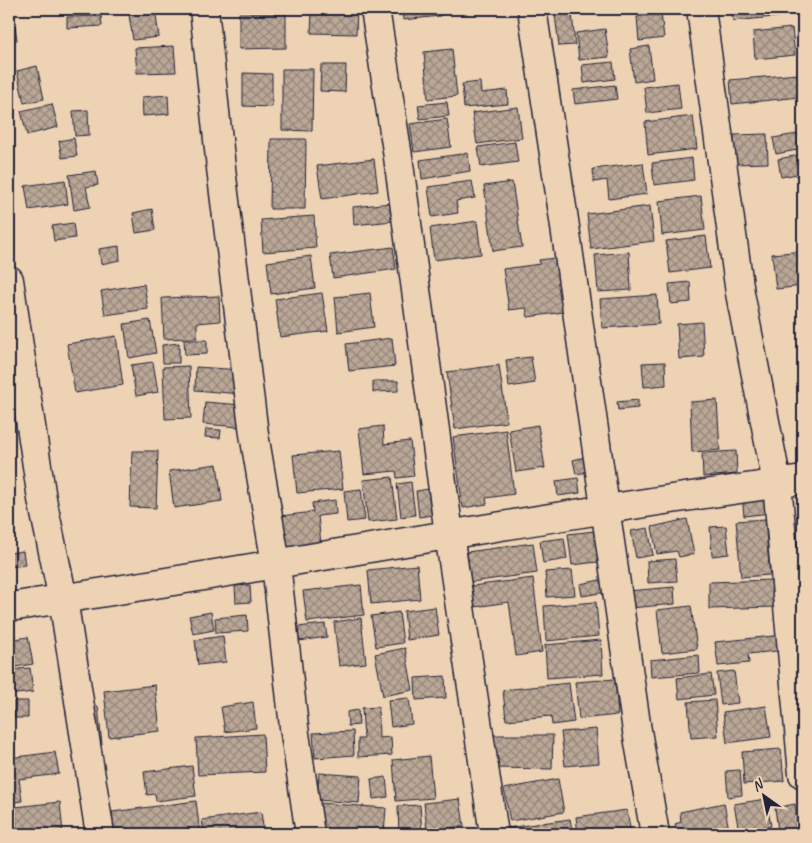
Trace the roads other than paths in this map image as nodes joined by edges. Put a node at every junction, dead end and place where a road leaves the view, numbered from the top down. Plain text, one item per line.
1 (204, 9) edge
2 (375, 9) edge
3 (532, 9) edge
4 (701, 9) edge
5 (9, 280) edge
6 (790, 481) edge
7 (606, 510) junction
8 (449, 534) junction
9 (276, 564) junction
10 (64, 599) junction
11 (9, 607) edge
12 (803, 774) edge
13 (100, 834) edge
14 (310, 834) edge
15 (494, 834) edge
16 (655, 834) edge

1 - 9 street
2 - 8 street
3 - 7 street
4 - 6 street
5 - 10 street
6 - 7 street
6 - 12 street
7 - 8 street
7 - 16 street
8 - 9 street
8 - 15 street
9 - 10 street
9 - 14 street
10 - 11 street
10 - 13 street

